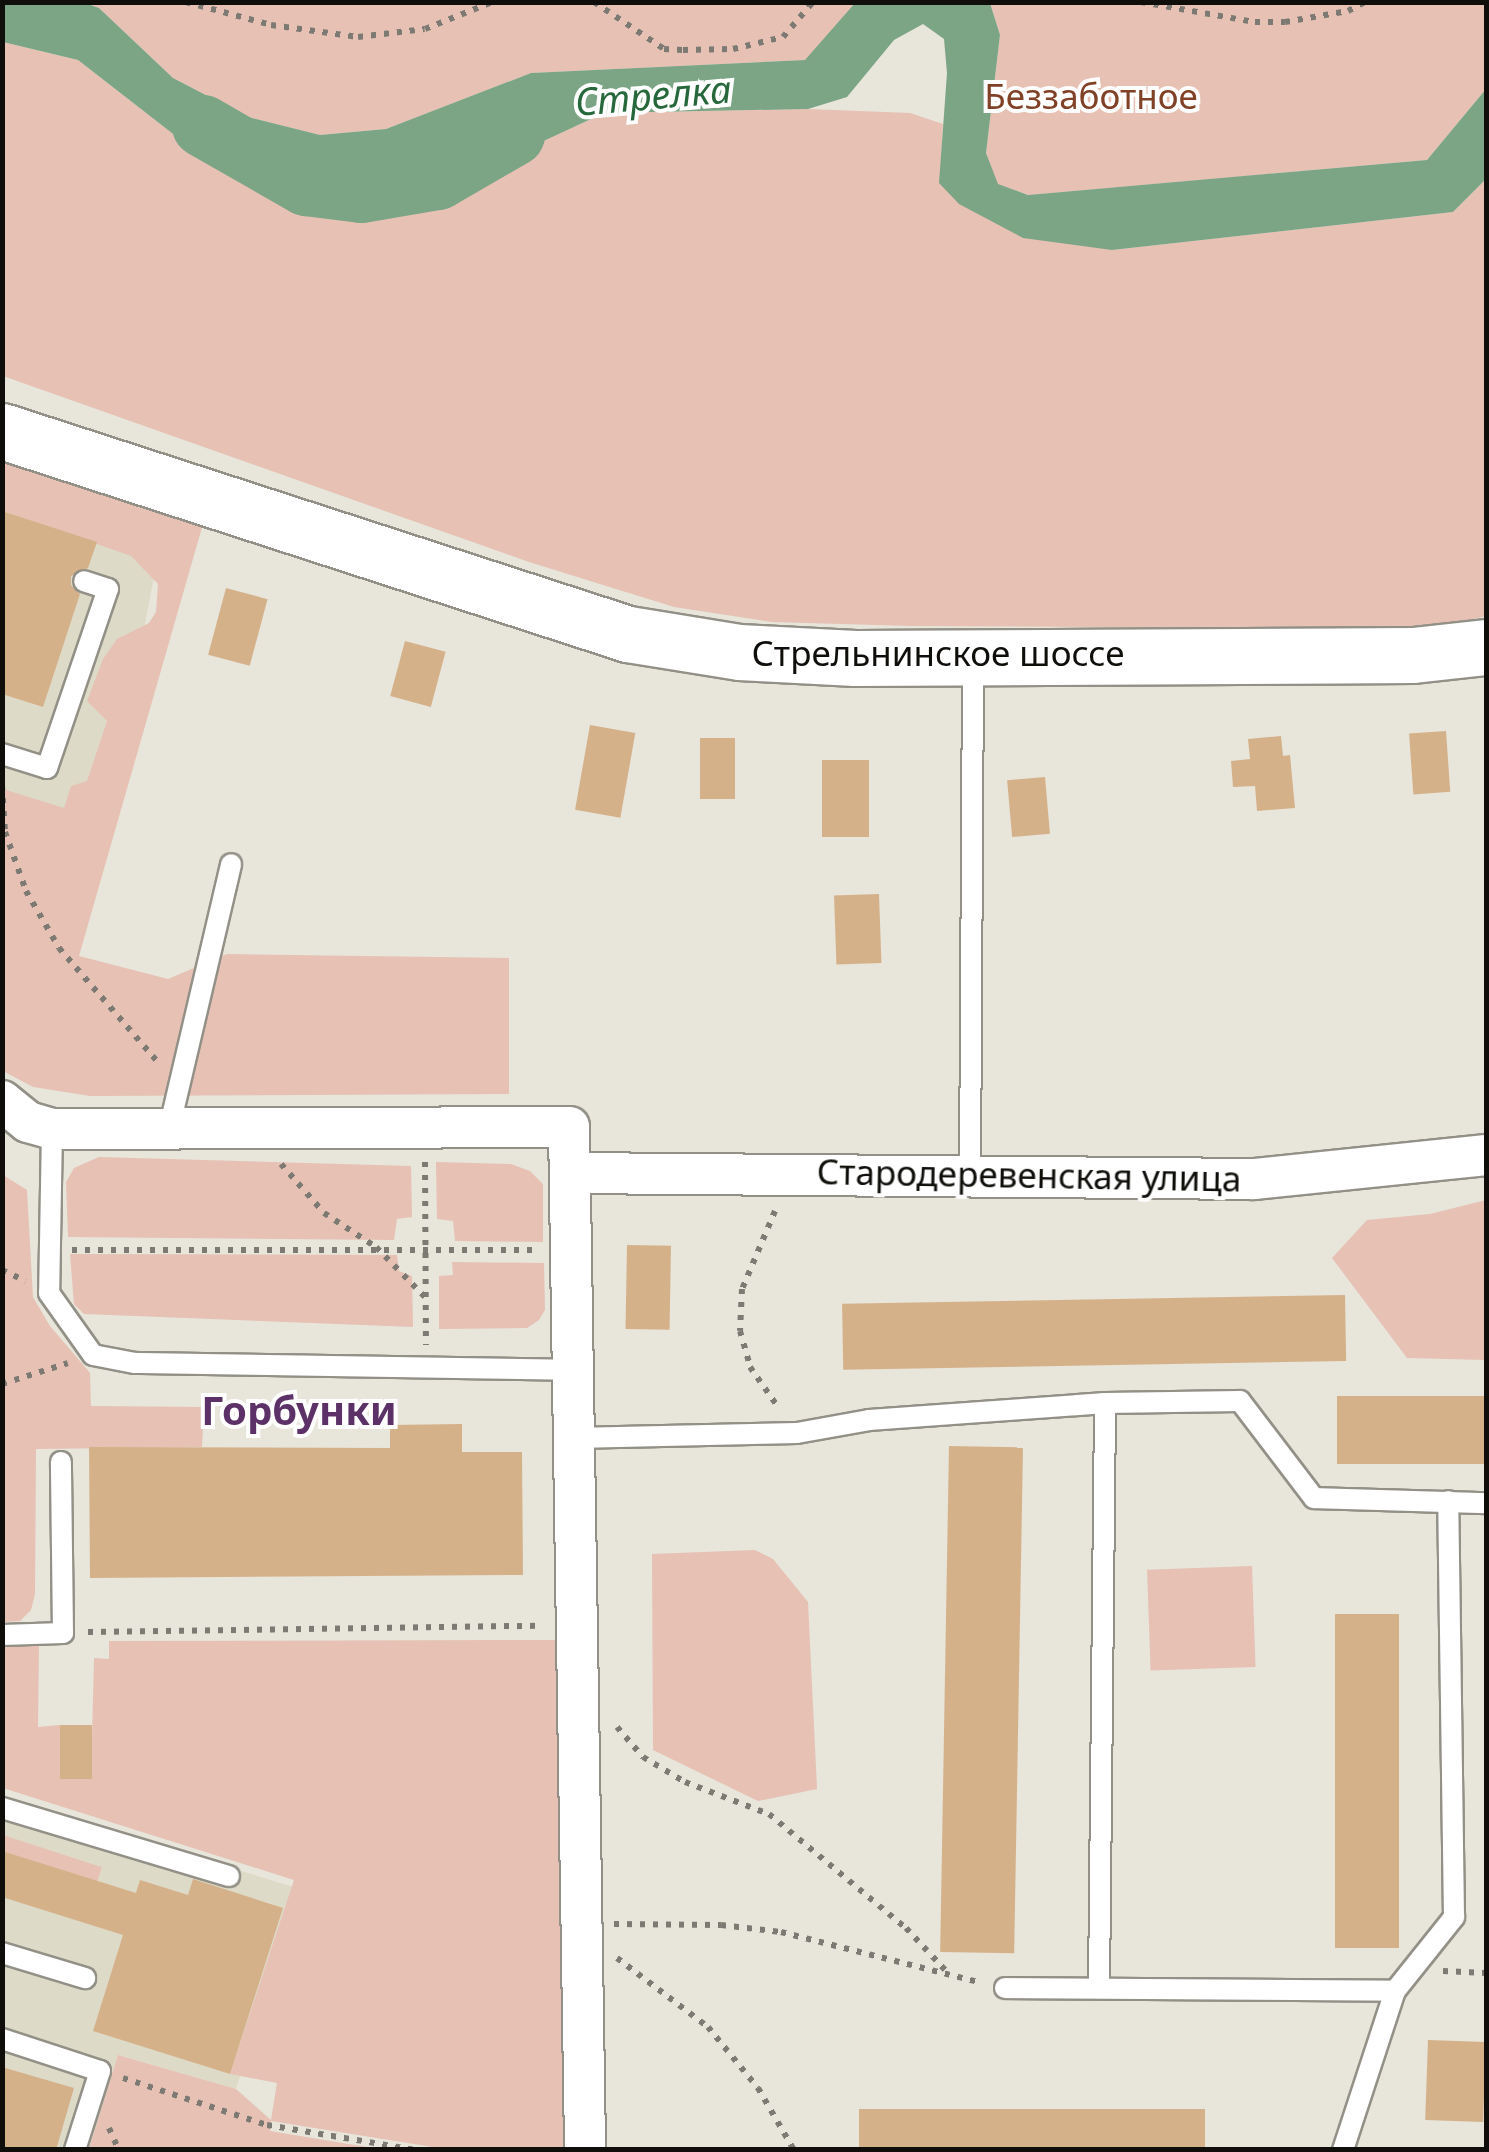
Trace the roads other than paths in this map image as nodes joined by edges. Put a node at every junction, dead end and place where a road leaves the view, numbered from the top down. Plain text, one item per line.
1 (2, 432) edge
2 (84, 581) dead end
3 (1486, 647) edge
4 (973, 656) junction
5 (2, 754) edge
6 (231, 864) dead end
7 (21, 1123) edge
8 (169, 1129) junction
9 (1486, 1155) edge
10 (570, 1173) junction
11 (970, 1174) junction
12 (572, 1370) junction
13 (1105, 1403) junction
14 (574, 1438) junction
15 (62, 1462) dead end
16 (1448, 1501) junction
17 (1486, 1502) edge
18 (2, 1634) edge
19 (2, 1808) edge
20 (229, 1876) dead end
21 (2, 1953) edge
22 (85, 1978) dead end
23 (1005, 1988) road end
24 (1098, 1988) junction
25 (1395, 1991) junction
26 (2, 2039) edge
27 (75, 2150) edge
28 (584, 2150) edge
29 (1343, 2150) edge

1 - 4 main road, Стрельнинское шоссе
2 - 5 lane
3 - 4 main road, Стрельнинское шоссе
4 - 11 lane
6 - 8 lane
7 - 8 street
7 - 12 lane
8 - 10 street
9 - 11 street, Стародеревенская улица
10 - 11 street, Стародеревенская улица
10 - 12 street
12 - 14 street
13 - 14 lane
13 - 16 lane
13 - 24 lane
14 - 28 street
15 - 18 lane
16 - 17 lane
16 - 25 lane
19 - 20 lane
21 - 22 lane
23 - 24 lane
24 - 25 lane
25 - 29 lane
26 - 27 lane

